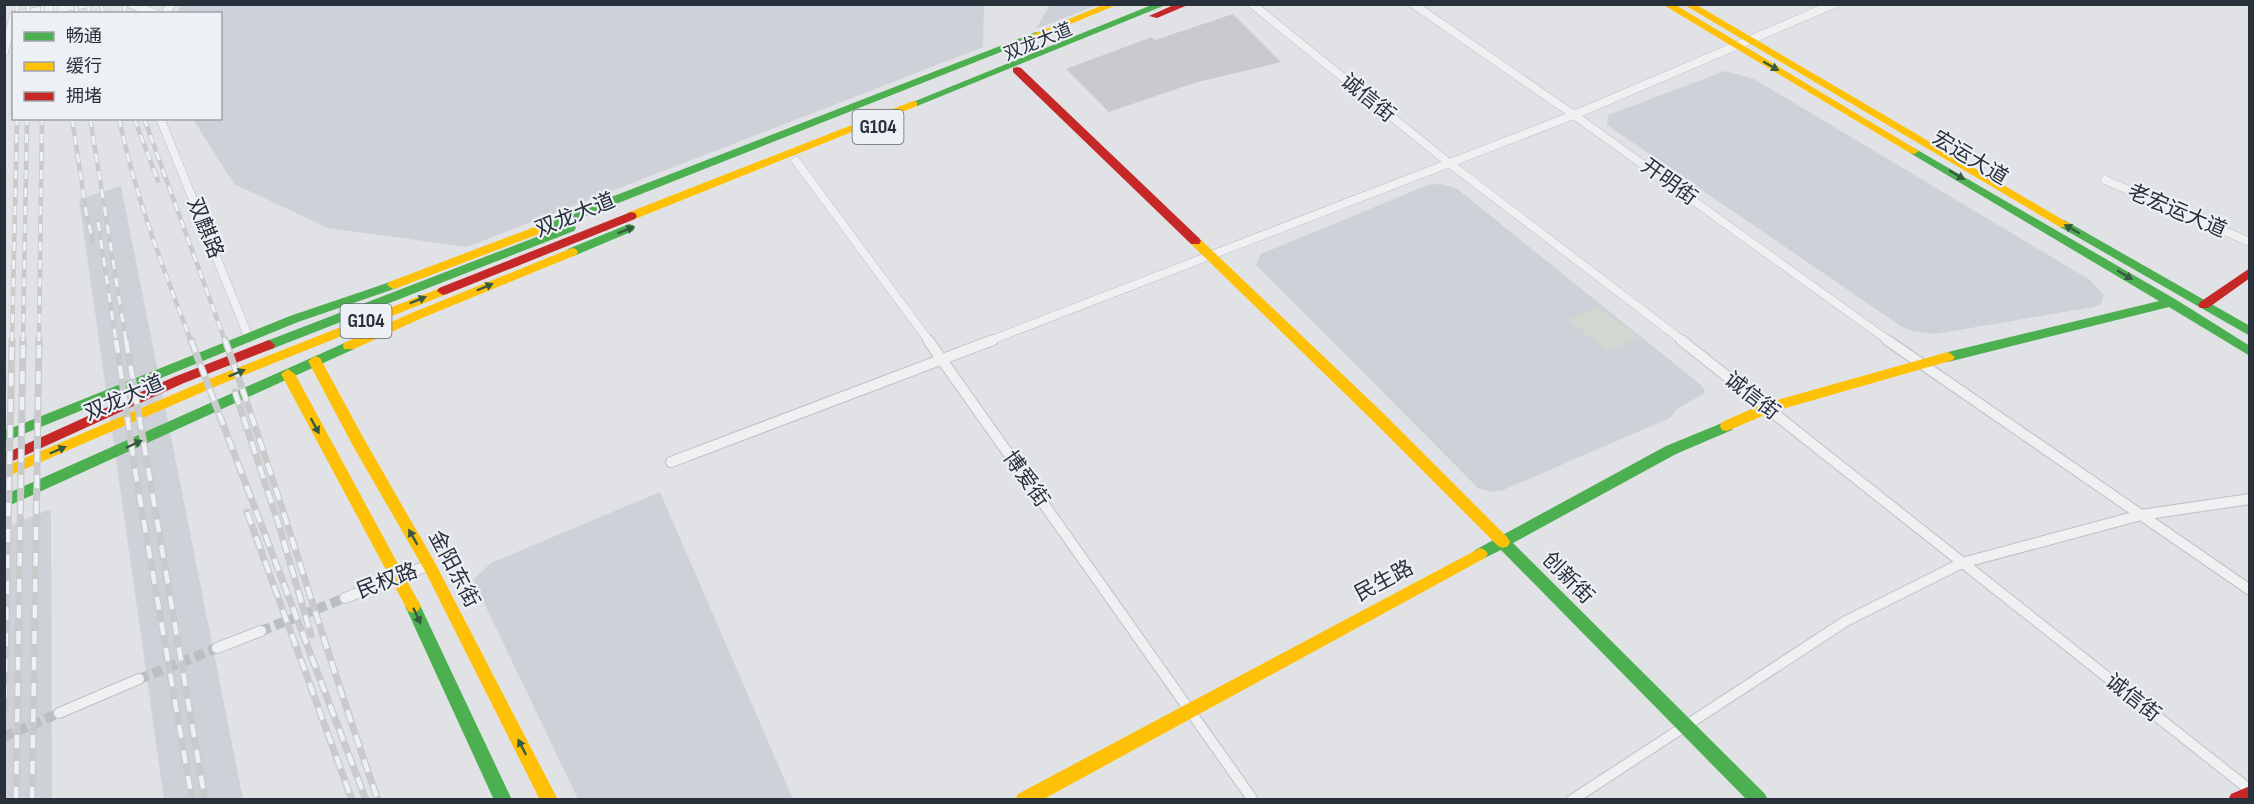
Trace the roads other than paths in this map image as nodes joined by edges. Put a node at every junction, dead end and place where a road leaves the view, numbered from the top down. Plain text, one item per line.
1 (85, 4) edge
2 (131, 4) edge
3 (1115, 4) edge
4 (1126, 4) edge
5 (1166, 4) edge
6 (1186, 4) edge
7 (1252, 4) edge
8 (1413, 4) edge
9 (1666, 4) edge
10 (1687, 4) edge
11 (1834, 4) edge
12 (1146, 8) edge
13 (34, 12) edge
14 (151, 12) edge
15 (12, 22) edge
16 (1742, 43) junction
17 (4, 52) edge
18 (1017, 70) junction
19 (898, 100) junction
20 (1574, 115) junction
21 (161, 120) edge
22 (796, 161) junction
23 (1449, 163) junction
24 (727, 173) junction
25 (2105, 180) dead end
26 (2250, 242) edge
27 (1211, 257) junction
28 (2250, 272) edge
29 (383, 289) junction
30 (2171, 302) junction
31 (2204, 306) junction
32 (2250, 331) edge
33 (249, 338) junction
34 (2250, 354) edge
35 (233, 359) junction
36 (943, 360) junction
37 (315, 361) junction
38 (1921, 364) junction
39 (288, 374) junction
40 (1768, 408) junction
41 (4, 437) edge
42 (4, 459) edge
43 (670, 462) dead end
44 (4, 473) edge
45 (2250, 499) edge
46 (4, 502) edge
47 (2141, 515) junction
48 (1502, 541) junction
49 (1962, 564) junction
50 (429, 565) junction
51 (399, 577) junction
52 (2250, 590) edge
53 (345, 598) tunnel mouth
54 (261, 631) tunnel mouth
55 (217, 648) tunnel mouth
56 (139, 679) tunnel mouth
57 (1188, 710) junction
58 (59, 714) tunnel mouth
59 (1686, 726) junction
60 (2250, 792) edge
61 (503, 800) edge
62 (549, 800) edge
63 (1024, 800) edge
64 (1253, 800) edge
65 (1572, 800) edge
66 (1759, 800) edge
67 (2237, 800) edge

1 - 13 street
2 - 14 street
3 - 29 main road, 双龙大道 / G104
4 - 19 main road
5 - 12 main road
6 - 18 main road, 双龙大道 / G104
7 - 23 street, 诚信街
8 - 20 street, 开明街
9 - 16 main road, 宏运大道
10 - 16 main road, 宏运大道
11 - 16 street
12 - 19 main road, 双龙大道 / G104
12 - 24 main road, 双龙大道 / G104
15 - 17 street
16 - 20 street
16 -> 30 main road, 宏运大道
31 -> 16 main road, 宏运大道
18 - 22 main road, 双龙大道 / G104
18 - 27 main road, 创新街
19 - 24 main road, 双龙大道 / G104
20 - 23 street
20 - 38 street, 开明街
21 - 33 street, 双麒路
22 - 36 street, 博爱街
37 -> 22 main road, 双龙大道 / G104
23 - 27 street
23 - 40 street, 诚信街
24 - 35 main road, 双龙大道 / G104
44 -> 24 main road, 双龙大道 / G104
25 - 26 street, 老宏运大道
27 - 36 street
27 - 48 main road, 创新街
28 - 31 main road
29 - 33 main road
29 - 35 main road
30 - 34 main road, 宏运大道
30 - 38 main road, 民生路
31 - 32 main road, 宏运大道
33 - 41 main road
35 - 42 main road, 双龙大道 / G104
36 - 43 street
36 - 57 street, 博爱街
37 - 39 main road, 双龙大道
50 -> 37 main road, 金阳东街
38 - 40 main road, 民生路
38 - 47 street, 开明街
46 -> 39 main road, 双龙大道
39 -> 51 main road
40 - 48 main road, 民生路
40 - 49 street, 诚信街
45 - 47 street
47 - 49 street
47 - 52 street, 开明街
48 - 57 main road, 民生路
48 - 59 main road, 创新街
49 - 59 street
49 - 60 street, 诚信街
50 - 51 street, 民权路
62 -> 50 main road, 金阳东街
51 - 53 street, 民权路
51 -> 61 main road
54 - 55 street
56 - 58 street
57 - 63 main road, 民生路
57 - 64 street, 博爱街
59 - 65 street
59 - 66 main road, 创新街
60 - 67 main road

